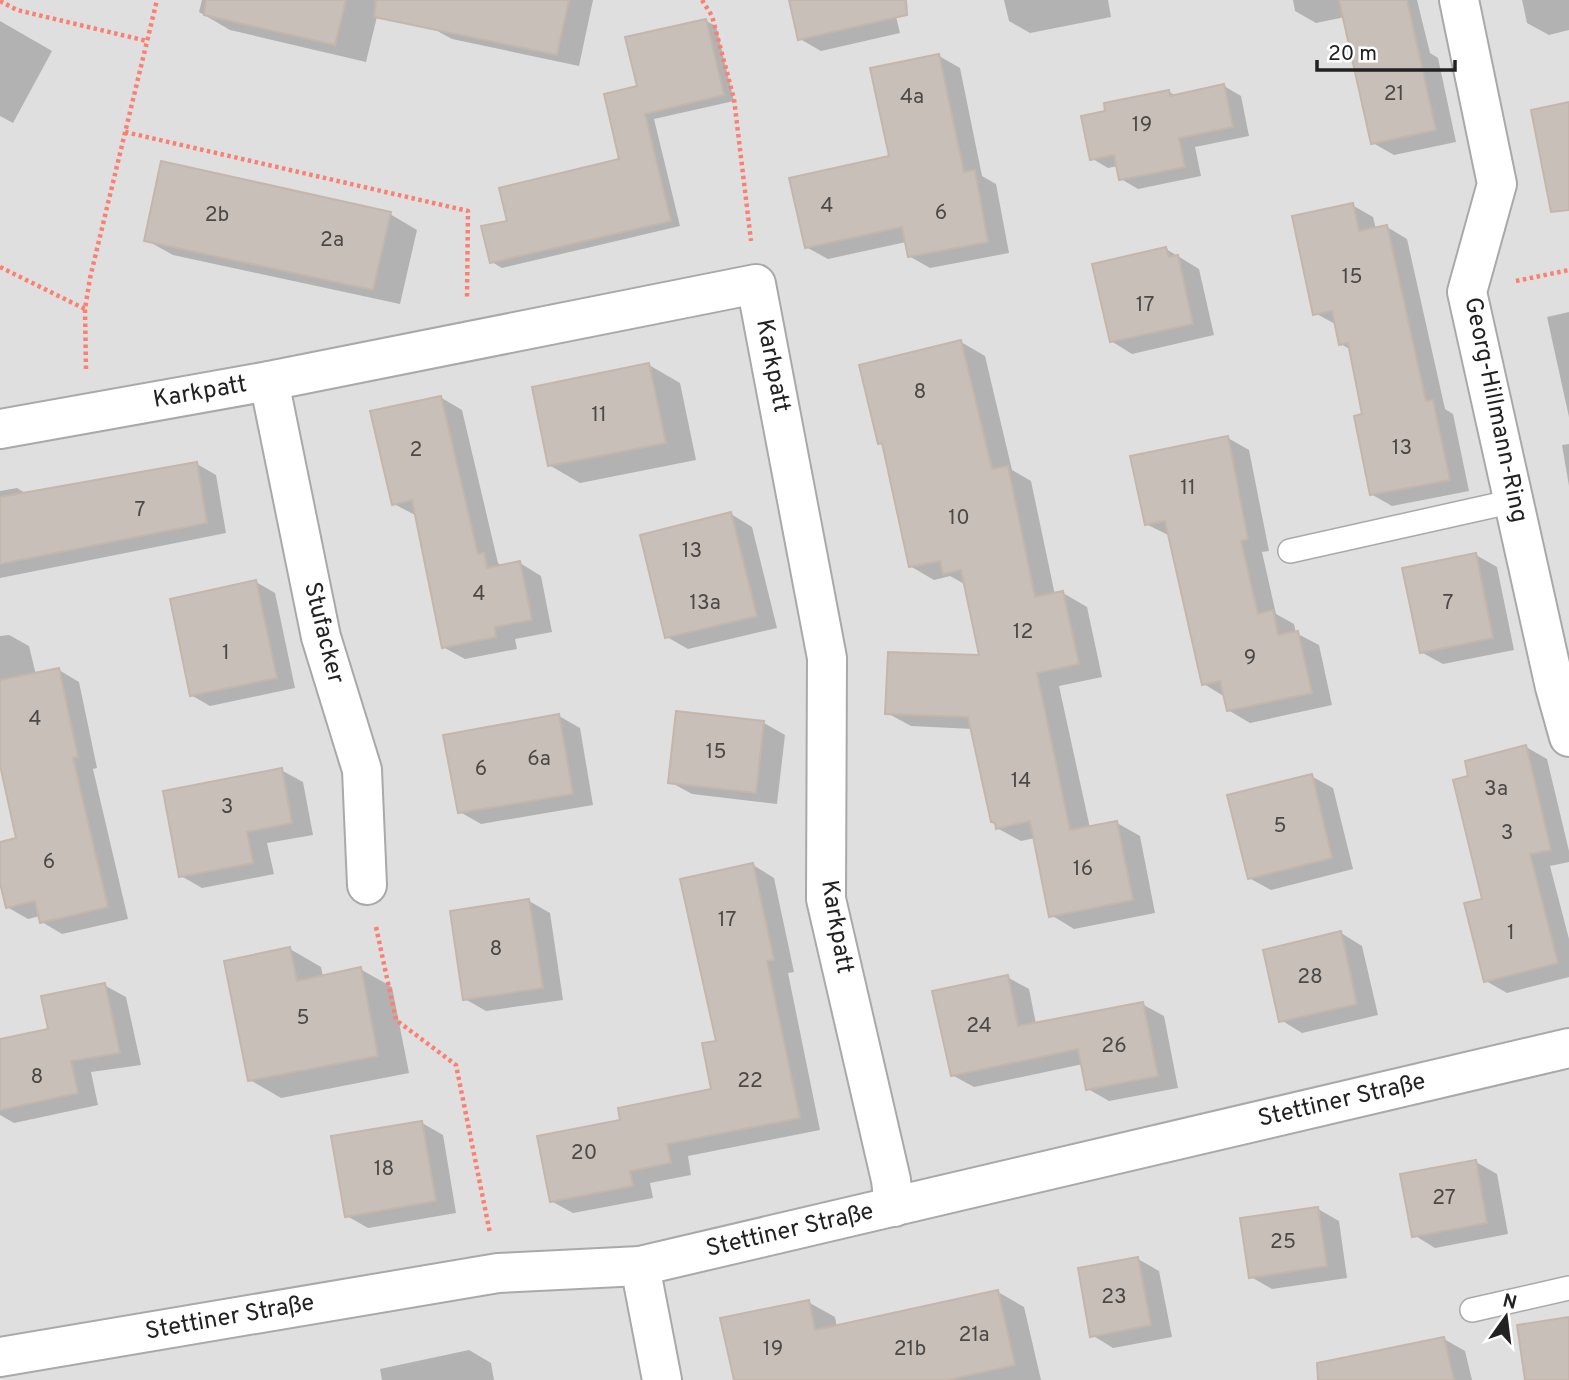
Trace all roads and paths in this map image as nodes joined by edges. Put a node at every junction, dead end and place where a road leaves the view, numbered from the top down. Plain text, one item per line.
1 (157, 0) edge
2 (702, 0) edge
3 (1459, 0) edge
4 (0, 1) edge
5 (147, 41) junction
6 (125, 132) junction
7 (0, 267) edge
8 (756, 284) junction
9 (85, 309) junction
10 (467, 342) junction
11 (269, 381) junction
12 (87, 413) junction
13 (0, 429) edge
14 (1514, 501) junction
15 (1290, 551) dead end
16 (1569, 737) edge
17 (367, 885) joint
18 (1569, 1048) edge
19 (894, 1208) junction
20 (640, 1266) junction
21 (498, 1273) junction
22 (1569, 1289) edge
23 (1472, 1310) dead end
24 (0, 1357) edge
25 (662, 1380) edge

1 - 5 path
2 - 8 path
3 - 14 street, Georg-Hillmann-Ring
4 - 5 path
5 - 6 path
6 - 9 path
6 - 10 path
7 - 9 path
8 - 10 street, Karkpatt
8 - 19 street, Karkpatt
9 - 12 path
10 - 11 street, Karkpatt
11 - 12 street, Karkpatt
11 - 17 street, Stufacker
12 - 13 street, Karkpatt
14 - 15 lane
14 - 16 street, Georg-Hillmann-Ring
17 - 21 path
18 - 19 street, Stettiner Straße
19 - 20 street, Stettiner Straße
20 - 21 street, Stettiner Straße
20 - 25 street
21 - 24 street, Stettiner Straße
22 - 23 lane

